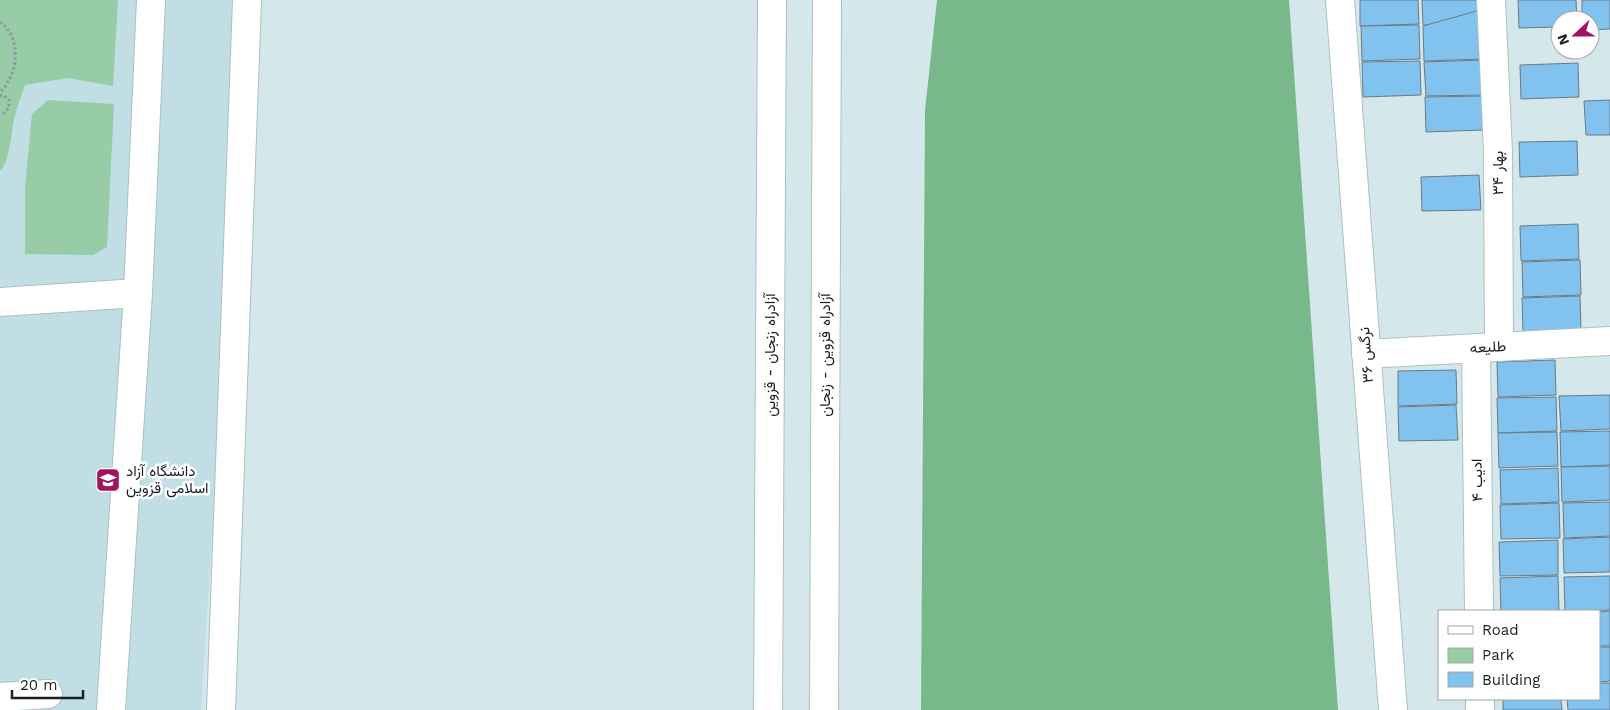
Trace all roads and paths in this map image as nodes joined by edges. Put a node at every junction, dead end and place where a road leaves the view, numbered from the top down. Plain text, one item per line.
1 (150, 0) edge
2 (247, 0) edge
3 (772, 0) edge
4 (827, 0) edge
5 (1340, 0) edge
6 (1491, 0) edge
7 (0, 22) edge
8 (0, 94) edge
9 (0, 113) edge
10 (138, 293) junction
11 (0, 302) edge
12 (1610, 341) edge
13 (1487, 347) junction
14 (1366, 354) junction
15 (1479, 610) edge
16 (48, 694) dead end
17 (0, 697) edge
18 (111, 710) edge
19 (222, 710) edge
20 (768, 710) edge
21 (824, 710) edge
22 (1393, 710) edge

1 - 10 main road
2 - 19 main road
3 - 20 main road, آزادراه زنجان - قزوین
4 - 21 main road, آزادراه قزوین - زنجان
5 - 14 main road, نرگس ۳۶
6 - 13 main road, بهار ۳۴
7 - 8 path
8 - 9 path
10 - 11 main road
10 - 18 main road
12 - 13 main road, طلیعه
13 - 14 main road, طلیعه
13 - 15 main road, ادیب ۴
14 - 22 main road, نرگس ۳۶
16 - 17 main road

